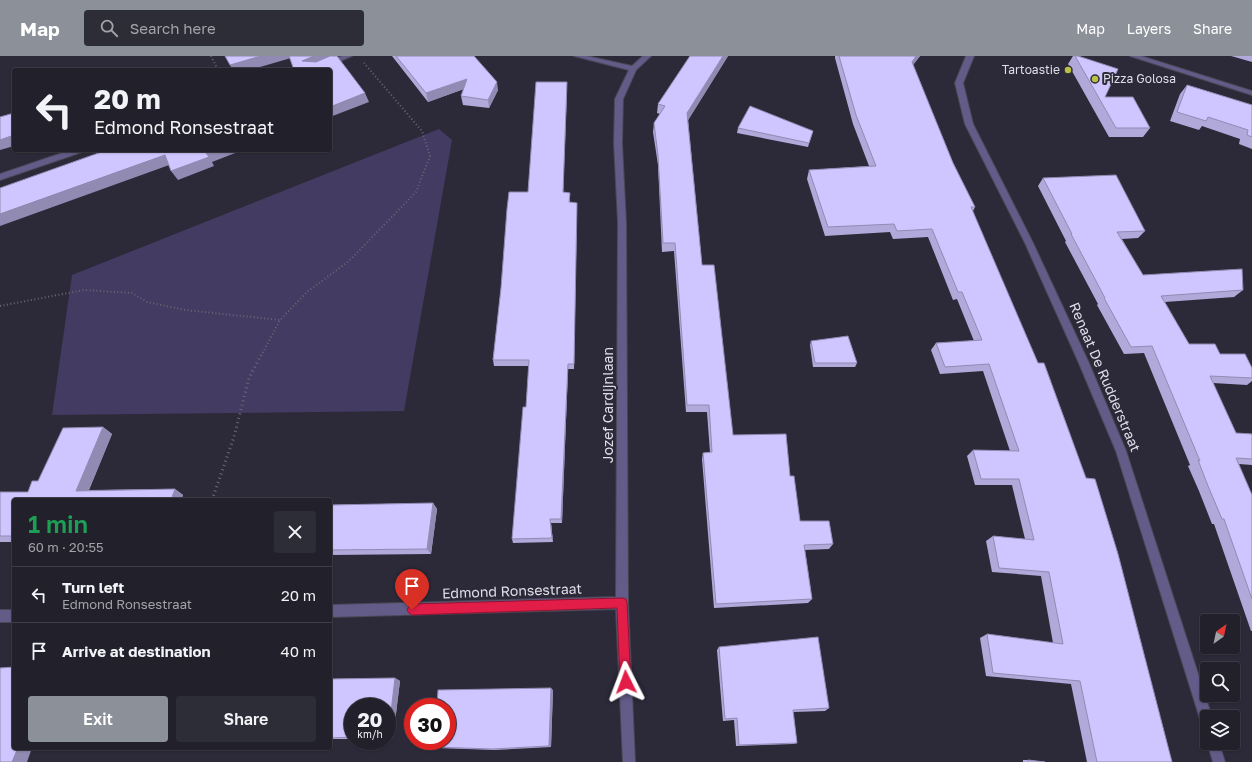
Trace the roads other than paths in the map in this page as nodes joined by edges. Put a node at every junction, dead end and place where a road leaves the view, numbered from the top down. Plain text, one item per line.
1 (348, 56) edge
2 (578, 56) edge
3 (646, 56) edge
4 (970, 56) edge
5 (1134, 56) edge
6 (317, 68) edge
7 (633, 69) junction
8 (1252, 93) edge
9 (73, 152) edge
10 (0, 177) edge
11 (622, 603) junction
12 (332, 611) edge
13 (0, 616) edge
14 (12, 616) edge
15 (1203, 710) edge
16 (1215, 750) edge
17 (629, 762) edge
18 (1219, 762) edge

1 - 6 street
2 - 7 street
3 - 7 street, Jozef Cardijnlaan
4 - 15 street, Renaat De Rudderstraat
5 - 8 street
7 - 11 street, Jozef Cardijnlaan
9 - 10 street
11 - 12 street, Edmond Ronsestraat
11 - 17 street, Jozef Cardijnlaan
13 - 14 street
16 - 18 street

